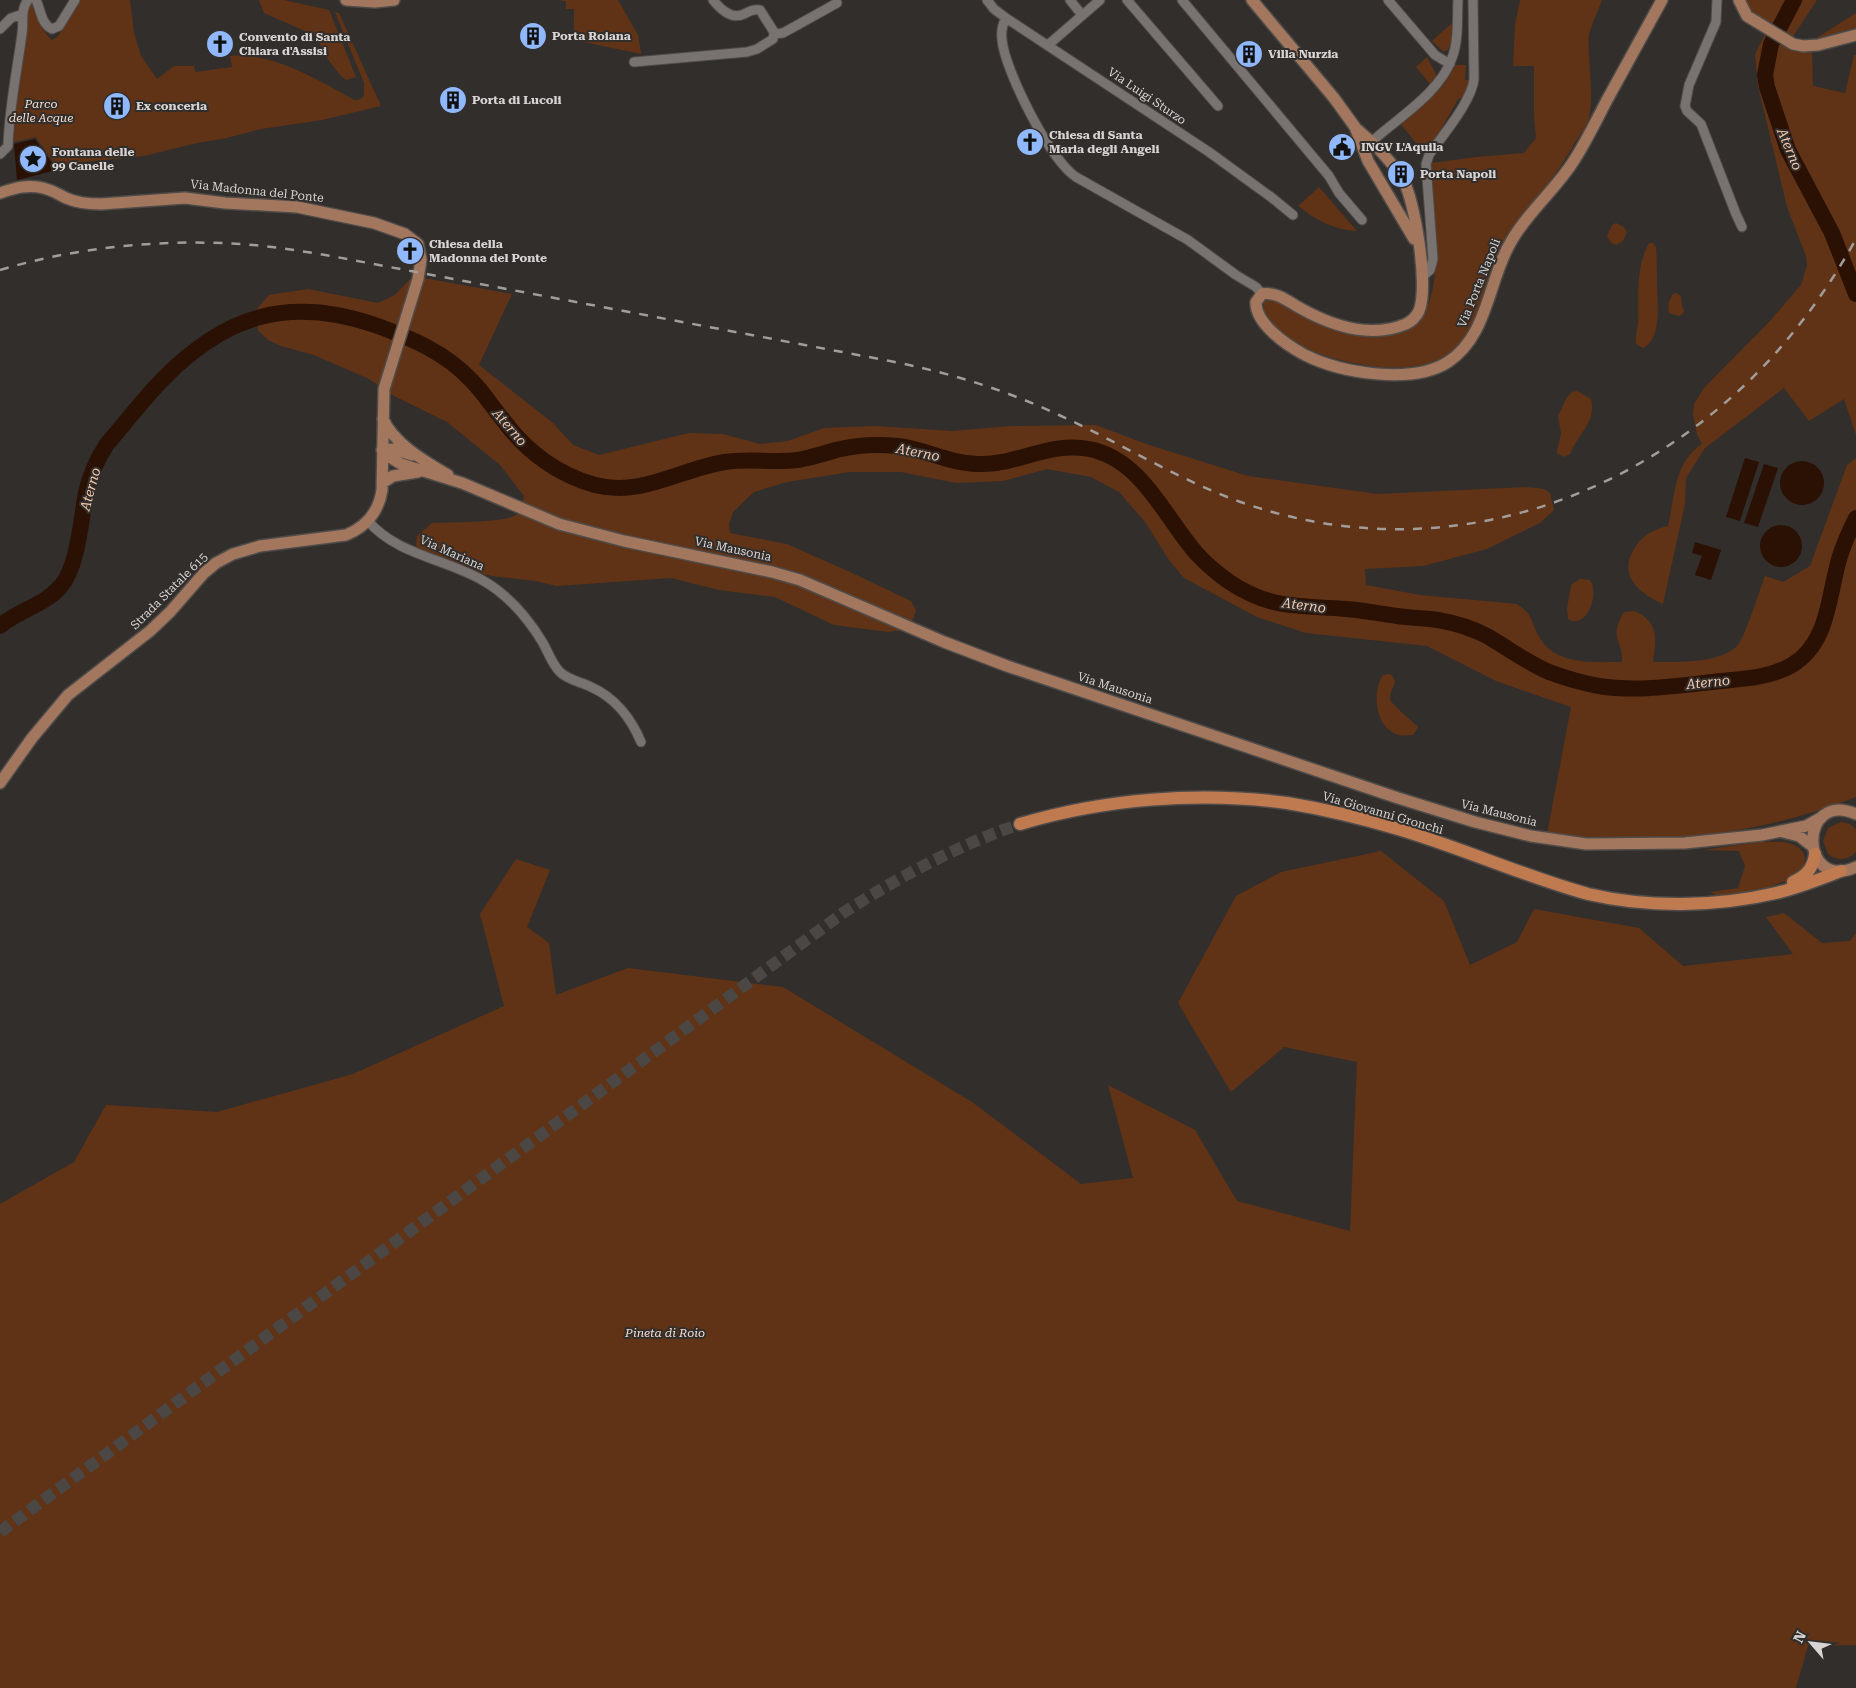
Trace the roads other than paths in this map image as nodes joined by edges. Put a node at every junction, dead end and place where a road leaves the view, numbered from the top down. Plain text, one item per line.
1 (28, 0) edge
2 (36, 0) edge
3 (75, 0) edge
4 (346, 0) edge
5 (393, 0) edge
6 (713, 0) edge
7 (987, 0) edge
8 (1070, 0) edge
9 (1100, 0) edge
10 (1127, 0) edge
11 (1182, 0) edge
12 (1252, 0) edge
13 (1388, 0) edge
14 (1458, 0) edge
15 (1473, 0) edge
16 (1662, 0) edge
17 (1716, 0) edge
18 (837, 3) dead end
19 (758, 5) edge
20 (1741, 6) edge
21 (23, 14) junction
22 (1082, 15) junction
23 (1006, 18) junction
24 (0, 29) edge
25 (774, 34) junction
26 (1856, 35) edge
27 (1048, 45) junction
28 (634, 62) dead end
29 (1450, 64) junction
30 (1218, 106) dead end
31 (1368, 145) junction
32 (0, 154) edge
33 (0, 193) edge
34 (1293, 215) dead end
35 (1362, 220) dead end
36 (1742, 227) dead end
37 (1420, 256) junction
38 (1423, 276) junction
39 (1262, 294) junction
40 (382, 418) junction
41 (382, 450) junction
42 (435, 471) junction
43 (382, 483) junction
44 (368, 521) junction
45 (641, 742) dead end
46 (0, 783) edge
47 (1854, 812) edge
48 (1822, 817) junction
49 (1020, 824) tunnel mouth
50 (1773, 832) junction
51 (1813, 850) junction
52 (1856, 867) edge
53 (1841, 871) junction
54 (1732, 900) junction

1 - 21 street
2 - 3 street
4 - 5 main road
6 - 19 street
7 - 23 street, Via Luigi Sturzo
8 - 22 street
9 - 22 street
10 - 30 street
11 - 35 street
12 - 31 main road
13 - 29 street
14 - 29 street
15 - 38 street
16 - 39 main road, Via Porta Napoli
17 - 36 street
18 - 25 street
19 - 25 street
20 - 26 main road
21 - 24 street
21 - 32 street
22 - 27 street
23 - 27 street, Via Luigi Sturzo
23 - 39 street
25 - 28 street
27 - 34 street, Via Luigi Sturzo
29 - 31 street
31 - 37 main road
31 - 37 main road
33 - 40 main road, Via Madonna del Ponte
37 - 38 main road
38 - 39 main road
40 - 41 main road, Via Madonna del Ponte
40 - 42 main road, Via Mausonia
41 - 42 main road, Via Mausonia
41 - 43 main road
42 - 43 main road, Via Mausonia
42 - 50 main road, Via Mausonia
43 - 44 main road
44 - 45 street, Via Mariana
44 - 46 main road, Strada Statale 615
47 - 48 main road, Via Mausonia
48 - 50 main road, Via Mausonia
48 - 51 main road
49 - 54 highway, Via Giovanni Gronchi
50 - 51 main road, Via Mausonia
51 - 53 main road, Via Mausonia
51 - 54 highway, Via Giovanni Gronchi
52 - 53 main road
53 - 54 highway, Via Giovanni Gronchi

